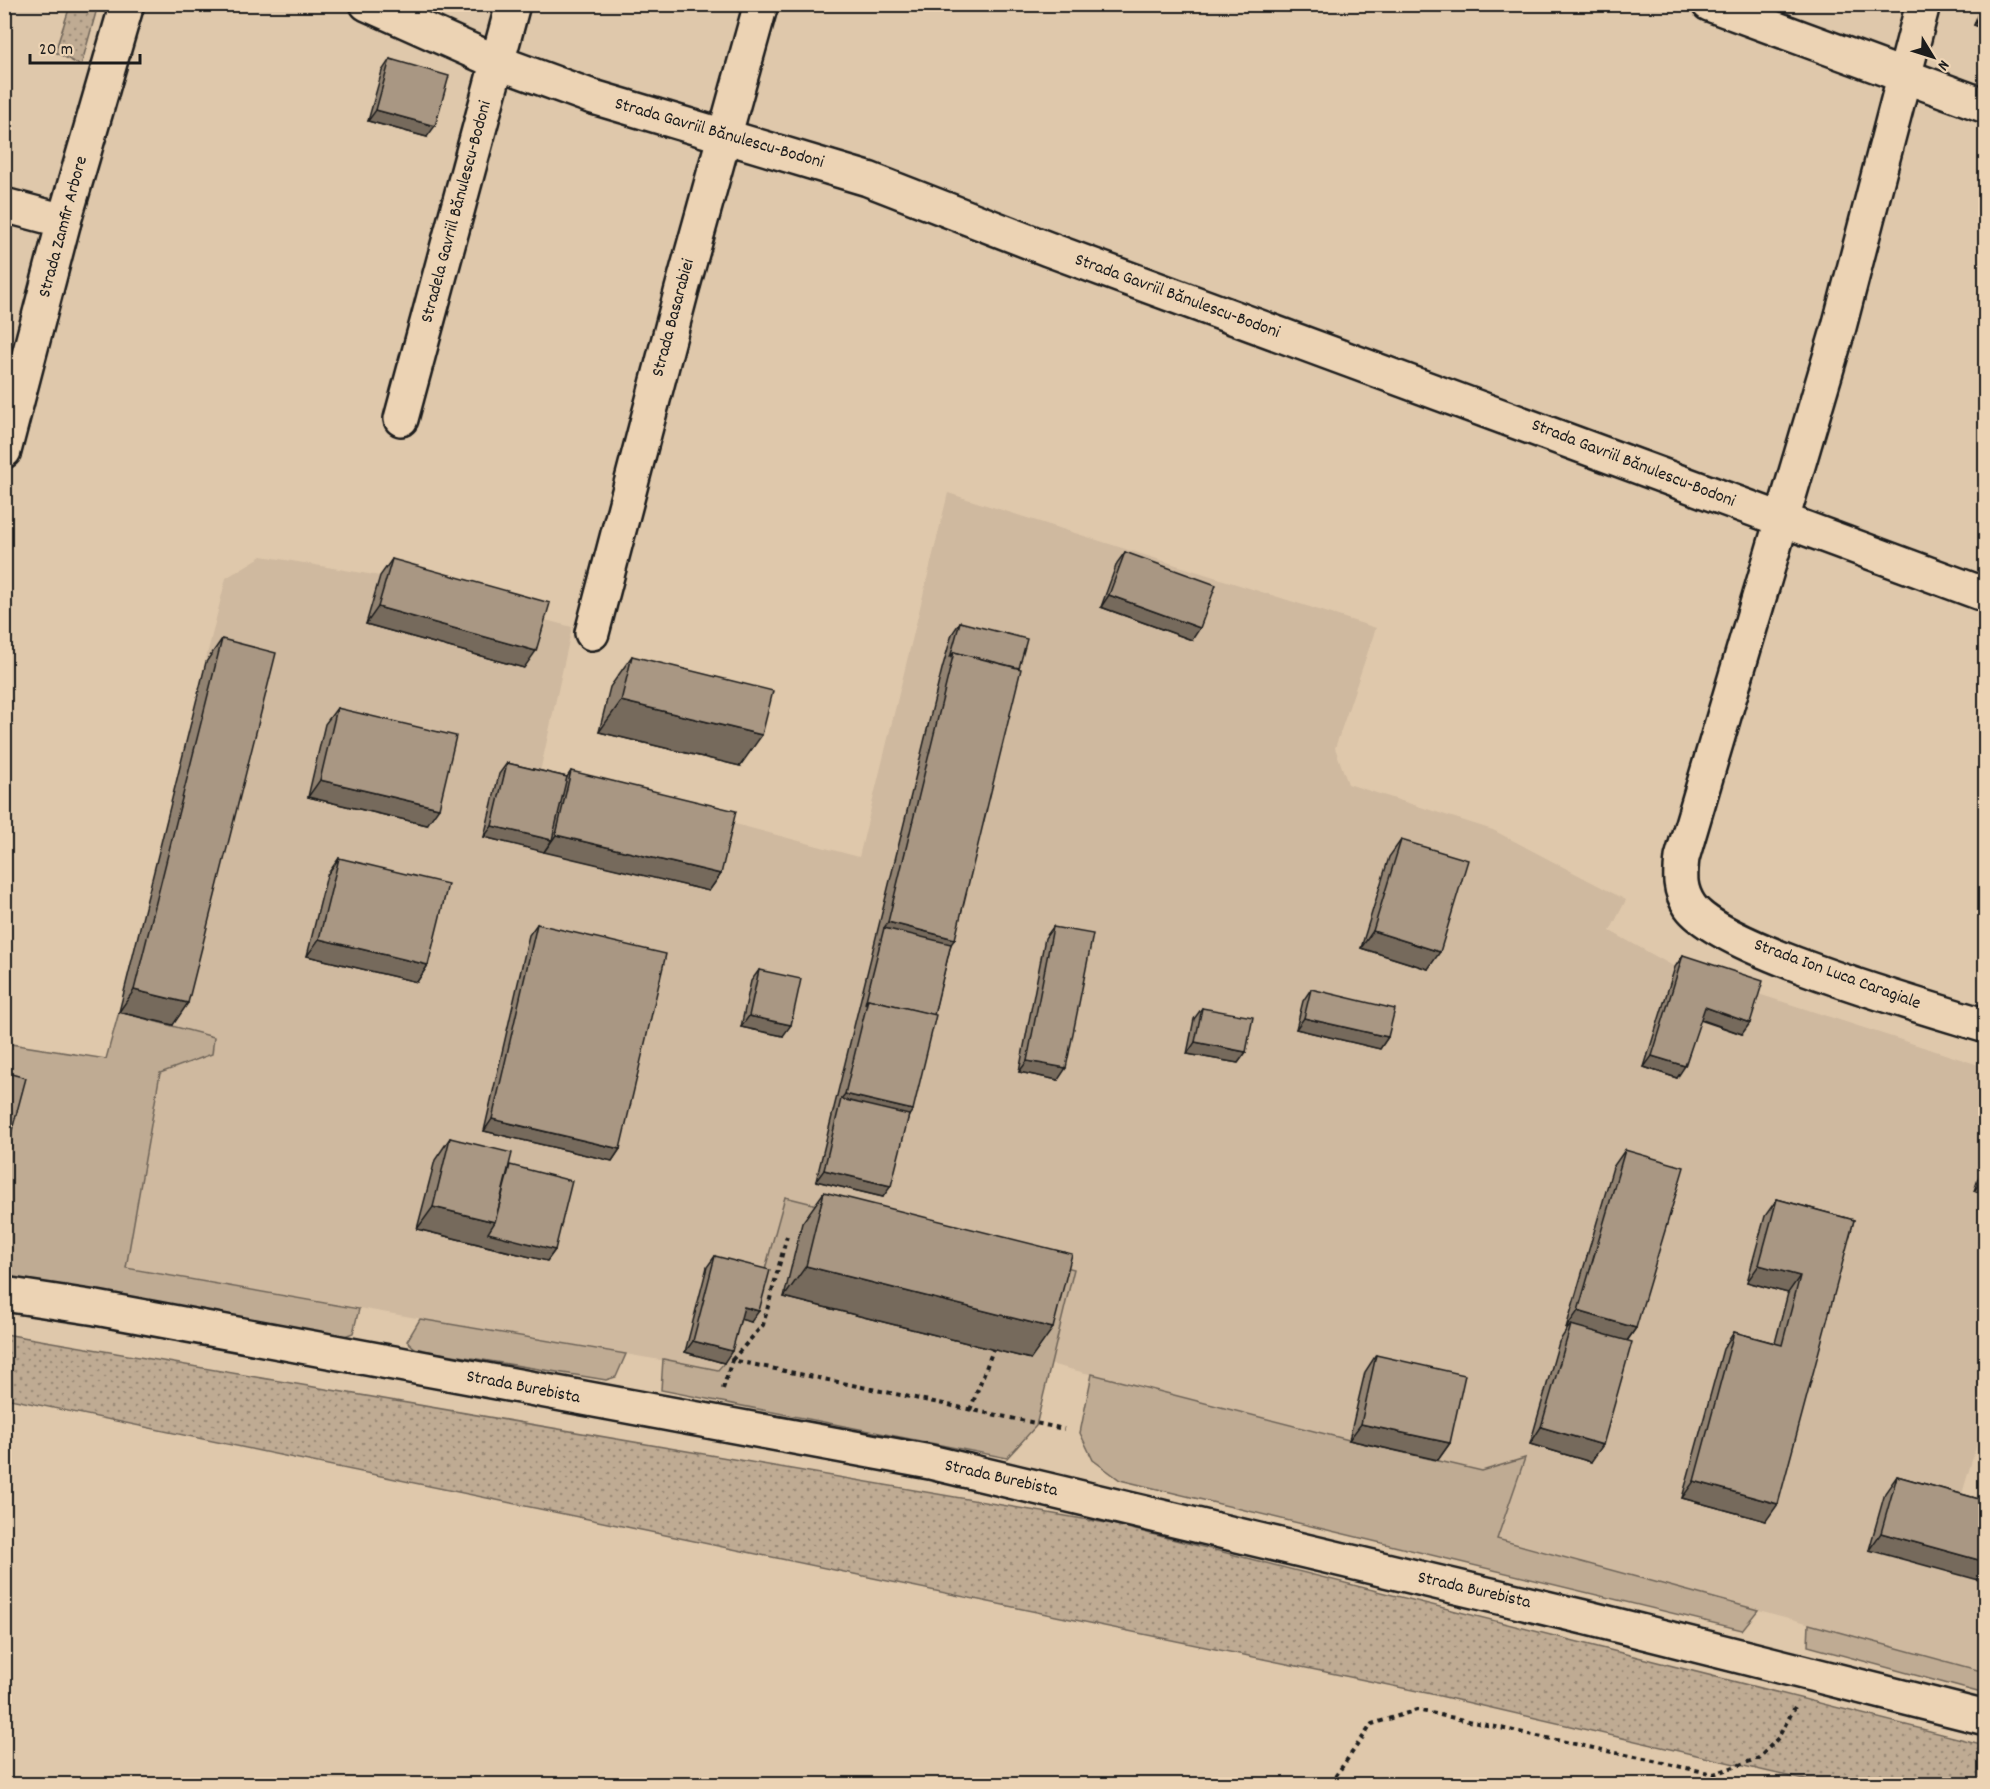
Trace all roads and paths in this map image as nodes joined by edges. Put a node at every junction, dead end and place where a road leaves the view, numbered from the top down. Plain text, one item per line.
1 (128, 4) edge
2 (367, 4) edge
3 (513, 4) edge
4 (761, 4) edge
5 (1709, 4) edge
6 (1923, 4) edge
7 (497, 62) junction
8 (1904, 76) junction
9 (1986, 106) edge
10 (723, 137) junction
11 (4, 205) edge
12 (64, 220) junction
13 (401, 419) dead end
14 (4, 451) edge
15 (1782, 521) junction
16 (1986, 595) edge
17 (592, 633) dead end
18 (1986, 1026) edge
19 (787, 1236) dead end
20 (4, 1294) edge
21 (993, 1350) edge
22 (732, 1360) junction
23 (713, 1387) dead end
24 (970, 1410) junction
25 (1064, 1429) dead end
26 (1812, 1675) junction
27 (1986, 1718) edge
28 (1330, 1785) edge

1 - 12 street, Strada Zamfir Arbore
2 - 7 street, Strada Gavriil Bănulescu-Bodoni
3 - 7 street, Stradela Gavriil Bănulescu-Bodoni
4 - 10 street, Strada Basarabiei
5 - 8 street
6 - 8 street
7 - 10 street, Strada Gavriil Bănulescu-Bodoni
7 - 13 street, Stradela Gavriil Bănulescu-Bodoni
8 - 9 street
8 - 15 street
10 - 15 street, Strada Gavriil Bănulescu-Bodoni
10 - 17 street, Strada Basarabiei
11 - 12 street
12 - 14 street, Strada Zamfir Arbore
15 - 16 street, Strada Gavriil Bănulescu-Bodoni
15 - 18 street, Strada Ion Luca Caragiale
19 - 22 path
20 - 26 street, Strada Burebista
21 - 24 path
22 - 23 path
22 - 24 path
24 - 25 path
26 - 27 street, Strada Burebista
26 - 28 path

